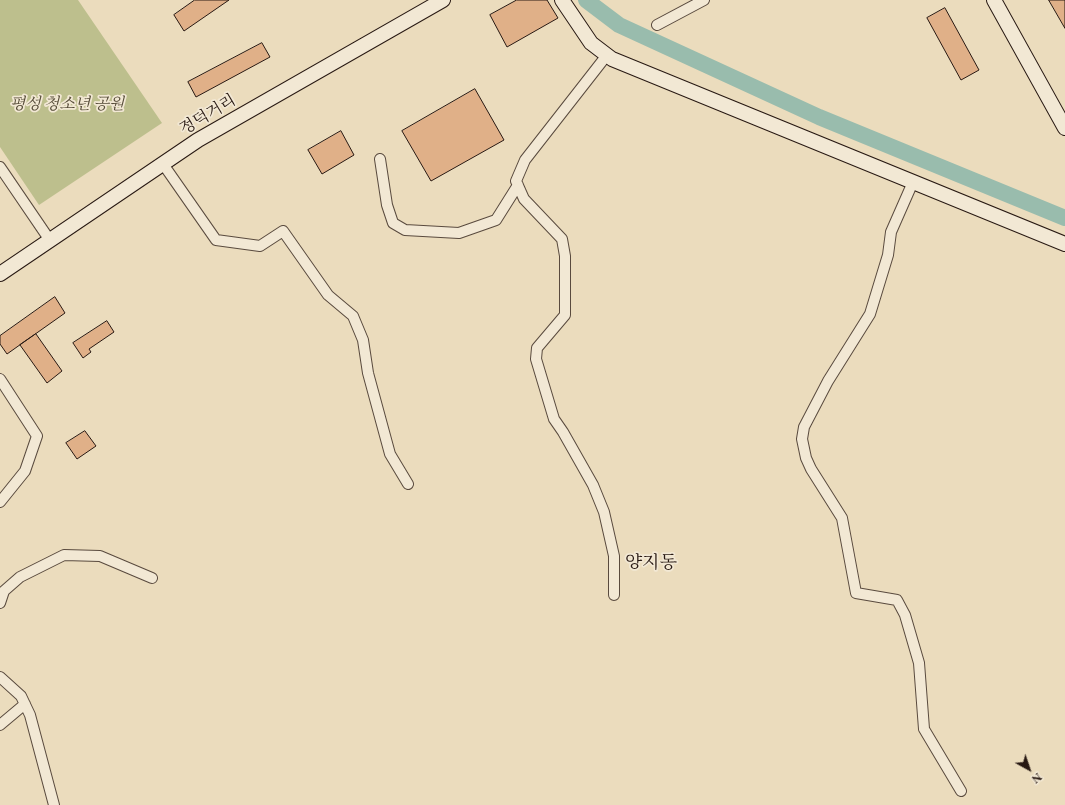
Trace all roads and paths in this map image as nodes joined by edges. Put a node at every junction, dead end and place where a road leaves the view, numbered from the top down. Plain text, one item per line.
1 (443, 0) edge
2 (562, 0) edge
3 (704, 0) edge
4 (994, 0) edge
5 (657, 25) dead end
6 (607, 55) junction
7 (1065, 128) edge
8 (380, 159) dead end
9 (162, 164) junction
10 (0, 167) edge
11 (913, 182) junction
12 (518, 186) junction
13 (49, 239) junction
14 (1065, 244) edge
15 (0, 274) edge
16 (0, 379) edge
17 (408, 484) dead end
18 (0, 502) edge
19 (152, 578) dead end
20 (614, 595) dead end
21 (0, 603) edge
22 (0, 677) edge
23 (25, 704) junction
24 (0, 725) edge
25 (961, 791) dead end
26 (54, 805) edge

1 - 9 street, 정덕거리
2 - 6 street
3 - 5 street
4 - 7 street
6 - 11 street
6 - 12 street
8 - 12 street
9 - 13 street, 정덕거리
9 - 17 street
10 - 13 street
11 - 14 street
11 - 25 street
12 - 20 street
13 - 15 street, 정덕거리
16 - 18 street
19 - 21 street
22 - 23 street
23 - 24 street
23 - 26 street

